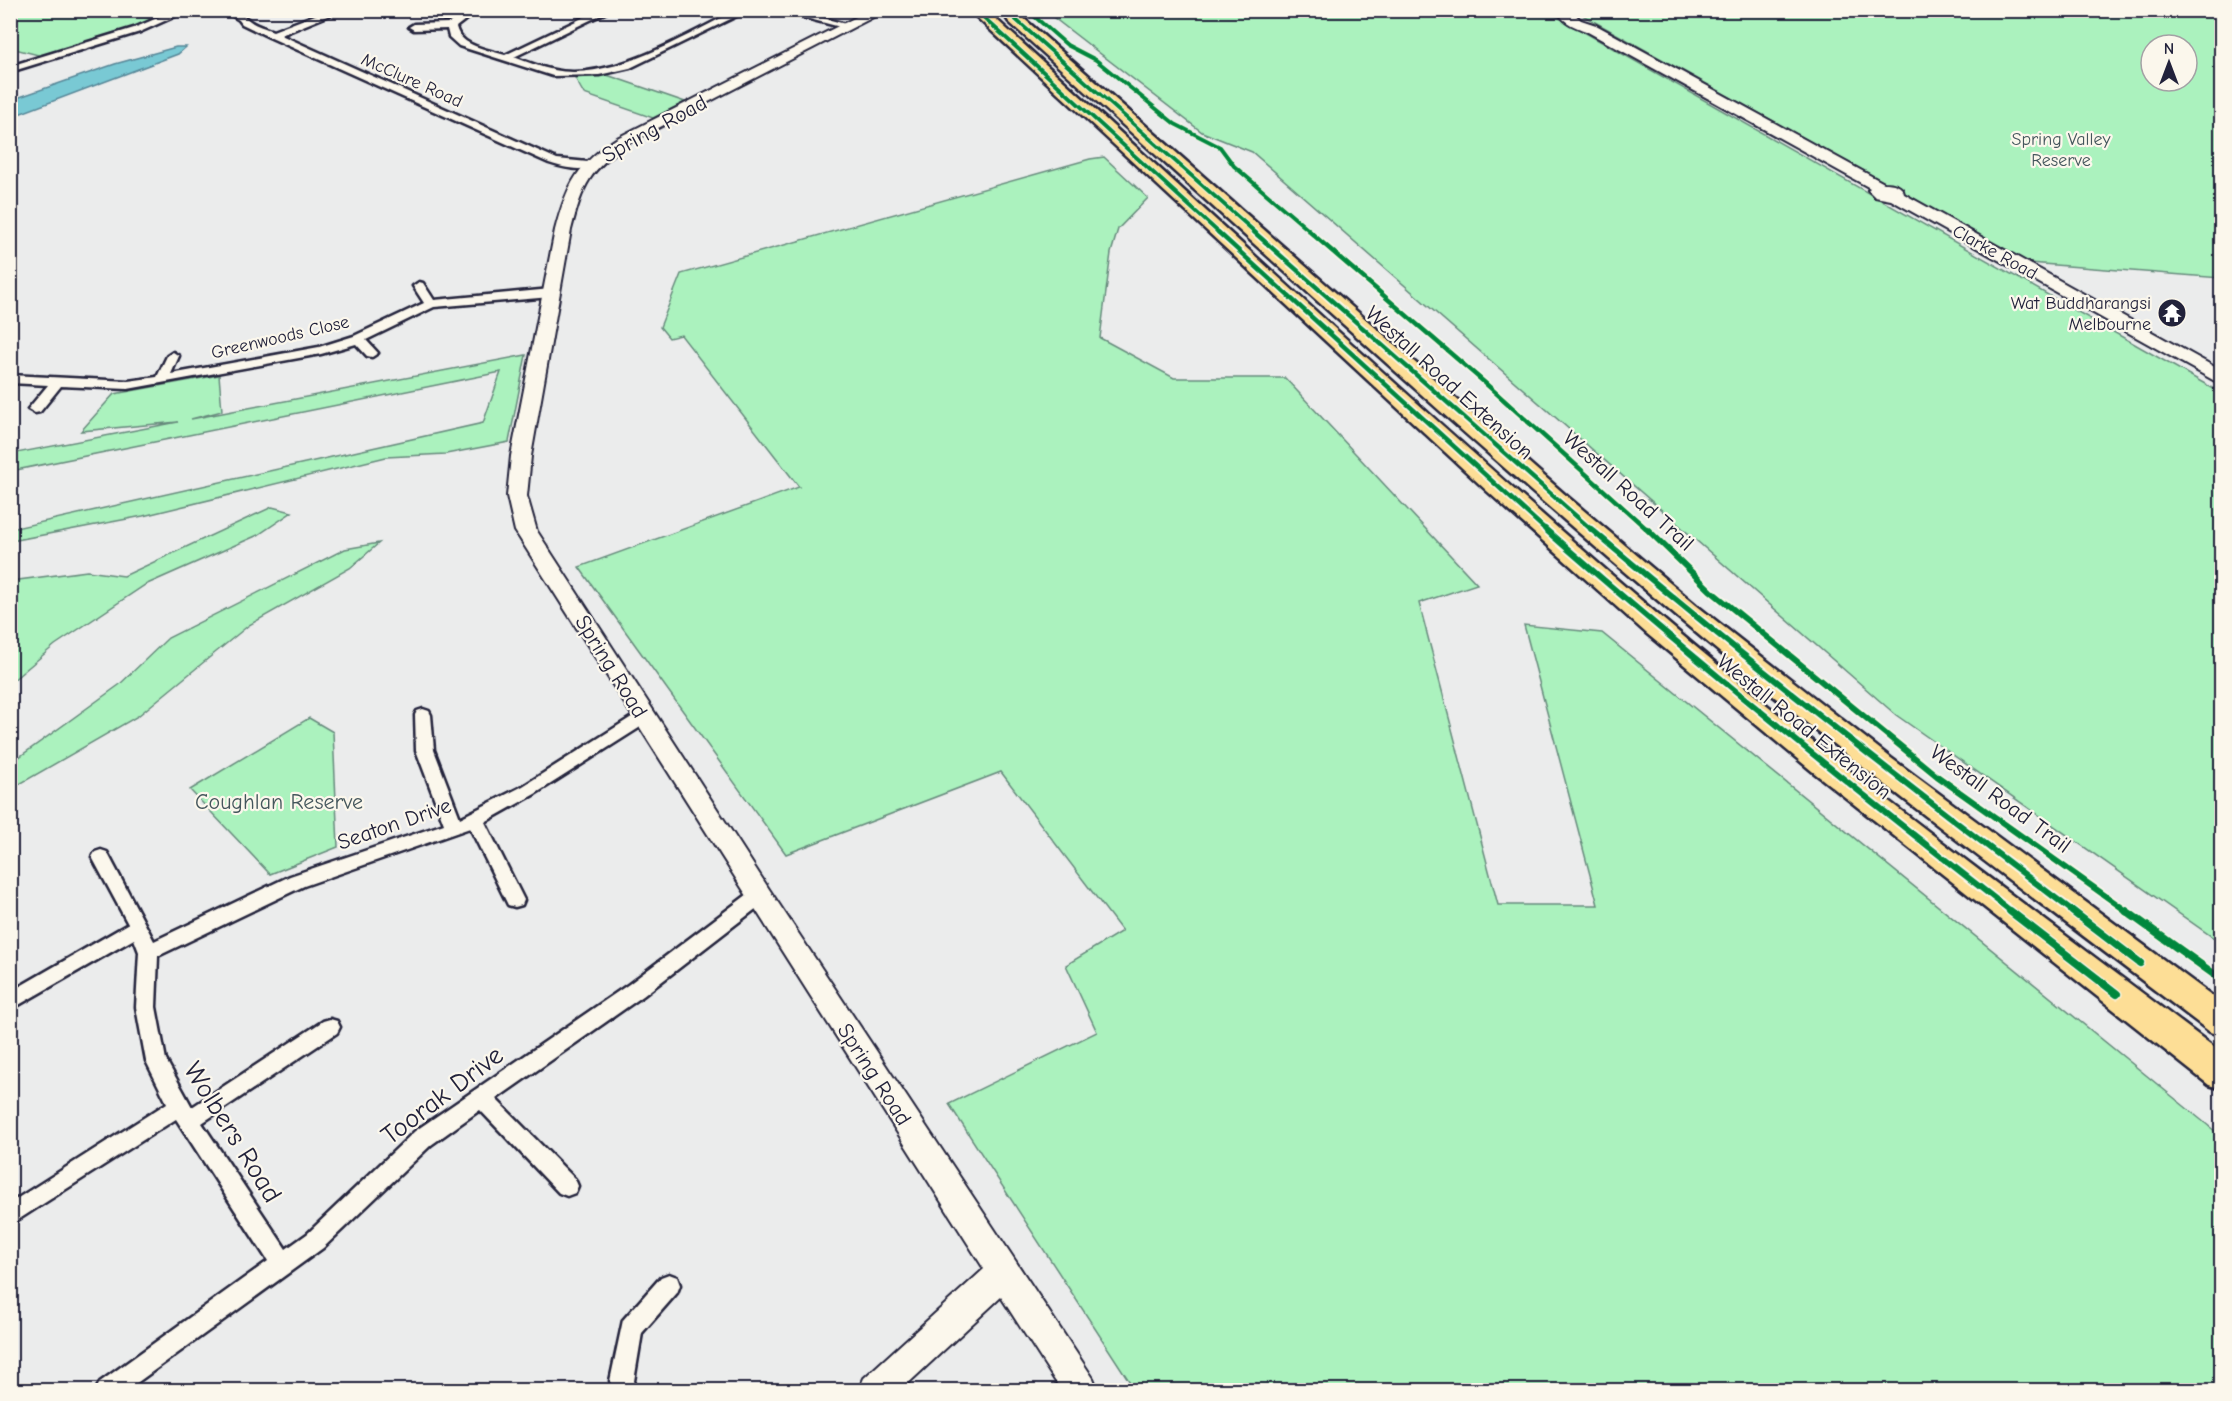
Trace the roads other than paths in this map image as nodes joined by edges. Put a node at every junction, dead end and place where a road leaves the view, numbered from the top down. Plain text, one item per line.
1 (185, 10) edge
2 (227, 10) edge
3 (338, 10) edge
4 (474, 10) edge
5 (607, 10) edge
6 (745, 10) edge
7 (779, 10) edge
8 (971, 10) edge
9 (976, 10) edge
10 (880, 11) edge
11 (1562, 11) edge
12 (1000, 20) edge
13 (451, 26) junction
14 (848, 26) junction
15 (414, 27) dead end
16 (272, 34) junction
17 (505, 58) junction
18 (10, 69) edge
19 (588, 165) junction
20 (419, 285) dead end
21 (551, 293) junction
22 (431, 304) junction
23 (358, 339) junction
24 (372, 353) dead end
25 (173, 356) dead end
26 (10, 379) edge
27 (2222, 379) edge
28 (162, 380) junction
29 (58, 381) junction
30 (35, 409) dead end
31 (423, 715) dead end
32 (644, 717) junction
33 (475, 820) junction
34 (455, 828) junction
35 (101, 857) dead end
36 (759, 896) junction
37 (515, 900) dead end
38 (139, 927) junction
39 (148, 952) junction
40 (10, 1002) edge
41 (2222, 1022) edge
42 (330, 1027) dead end
43 (2222, 1074) edge
44 (482, 1098) junction
45 (183, 1113) junction
46 (567, 1186) dead end
47 (10, 1215) edge
48 (283, 1264) junction
49 (1003, 1273) junction
50 (669, 1284) dead end
51 (108, 1390) edge
52 (626, 1390) edge
53 (876, 1390) edge
54 (1081, 1390) edge

1 - 18 street
2 - 16 street, McClure Road
3 - 16 street
4 - 13 street
5 - 17 street
6 - 17 street
7 - 14 street
8 - 12 main road
9 - 12 highway, Westall Road Extension
10 - 14 main road, Spring Road
11 - 27 main road, Clarke Road
12 - 41 highway, Westall Road Extension
12 - 43 highway, Westall Road Extension
13 - 15 street
13 - 17 street
14 - 19 main road, Spring Road
16 - 19 street, McClure Road
19 - 21 main road, Spring Road
20 - 22 street
21 - 22 street, Greenwoods Close
21 - 32 main road, Spring Road
22 - 23 street, Greenwoods Close
23 - 24 street
23 - 28 street, Greenwoods Close
25 - 28 street
26 - 29 street, Greenwoods Close
28 - 29 street, Greenwoods Close
29 - 30 street
31 - 34 street
32 - 33 street, Seaton Drive
32 - 36 main road, Spring Road
33 - 34 street, Seaton Drive
33 - 37 street
34 - 39 street, Seaton Drive
35 - 38 street, Wolbers Road
36 - 44 street, Toorak Drive
36 - 49 main road, Spring Road
38 - 39 street, Wolbers Road
38 - 40 street
39 - 45 street, Wolbers Road
42 - 45 street
44 - 46 street
44 - 48 street, Toorak Drive
45 - 47 street
45 - 48 street, Wolbers Road
48 - 51 street, Toorak Drive
49 - 53 main road
49 - 54 main road, Spring Road
50 - 52 street

